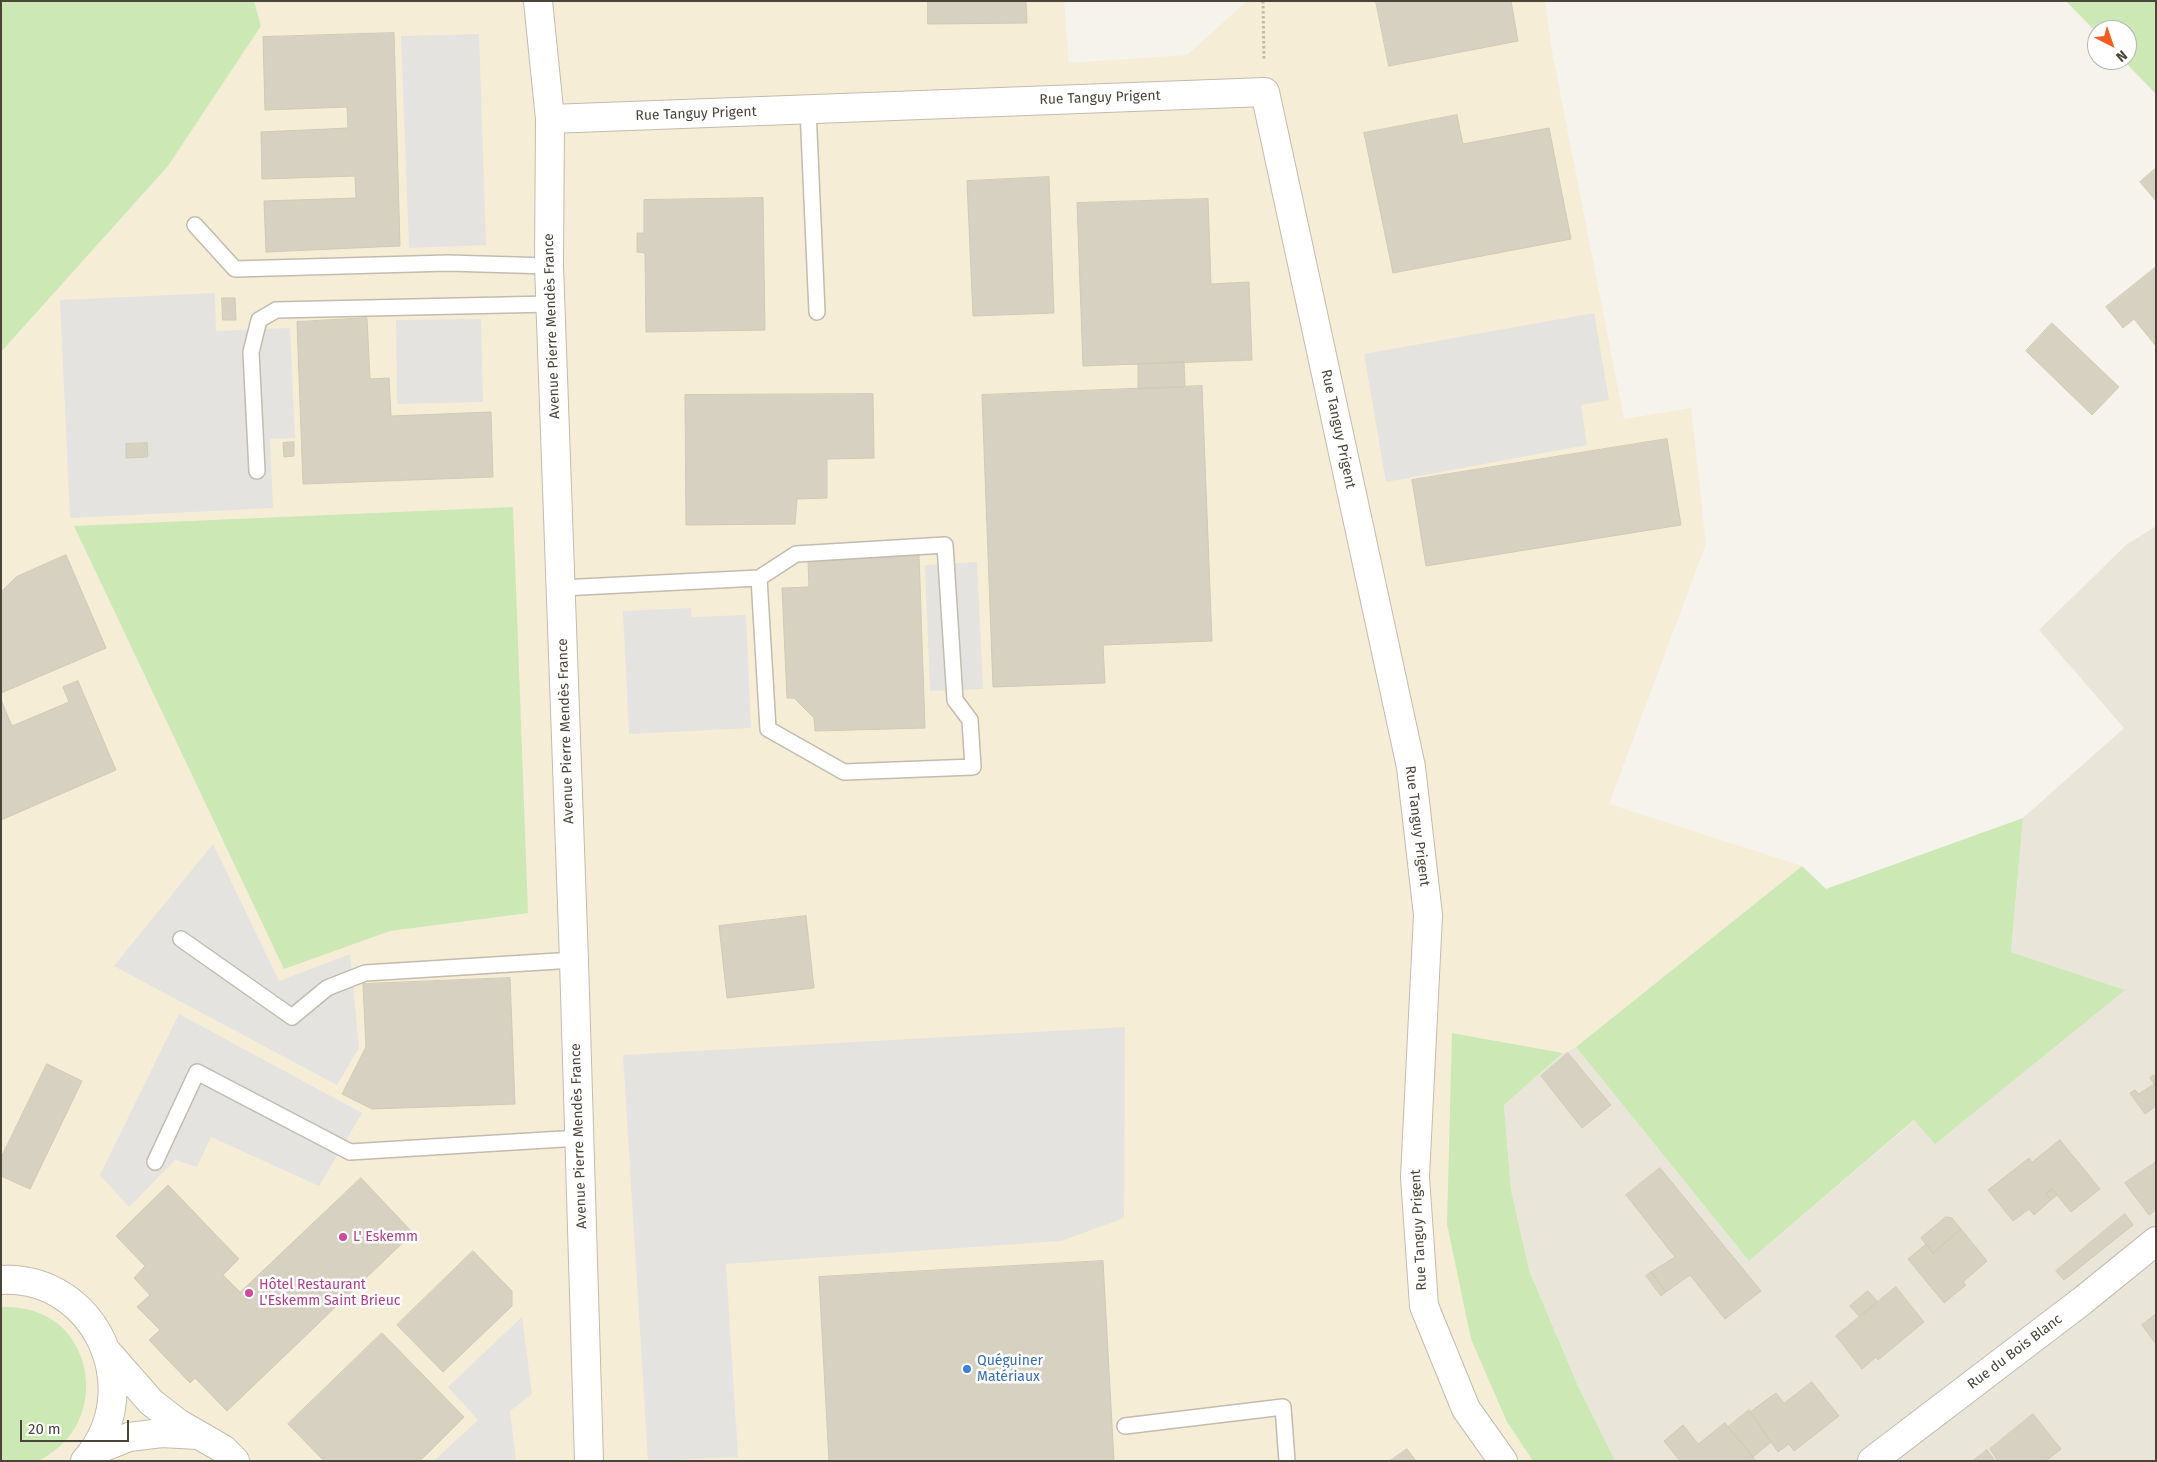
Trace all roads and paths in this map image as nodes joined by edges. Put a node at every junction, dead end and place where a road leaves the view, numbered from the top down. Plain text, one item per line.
1 (538, 1) edge
2 (1263, 1) edge
3 (1265, 92) junction
4 (808, 109) junction
5 (550, 119) junction
6 (195, 225) dead end
7 (549, 266) junction
8 (550, 304) junction
9 (817, 312) dead end
10 (256, 472) dead end
11 (760, 578) junction
12 (560, 588) junction
13 (180, 940) dead end
14 (574, 960) junction
15 (579, 1138) junction
16 (155, 1162) dead end
17 (2156, 1241) edge
18 (2, 1280) edge
19 (106, 1351) junction
20 (1125, 1426) dead end
21 (202, 1436) junction
22 (90, 1456) edge
23 (235, 1461) edge
24 (589, 1461) edge
25 (1287, 1461) edge
26 (1504, 1461) edge
27 (1872, 1461) edge

1 - 5 street, Avenue Pierre Mendès France
2 - 3 path
3 - 4 street, Rue Tanguy Prigent
3 - 26 street, Rue Tanguy Prigent
4 - 5 street, Rue Tanguy Prigent
4 - 9 lane
5 - 7 street, Avenue Pierre Mendès France
6 - 7 lane
7 - 8 street, Avenue Pierre Mendès France
8 - 10 lane
8 - 12 street, Avenue Pierre Mendès France
11 - 11 lane
11 - 12 lane
12 - 14 street, Avenue Pierre Mendès France
13 - 14 lane
14 - 15 street, Avenue Pierre Mendès France
15 - 16 lane
15 - 24 street, Avenue Pierre Mendès France
17 - 27 street, Rue du Bois Blanc
18 - 19 street
19 - 21 street
19 - 22 street
20 - 25 lane
21 - 22 street
21 - 23 street

